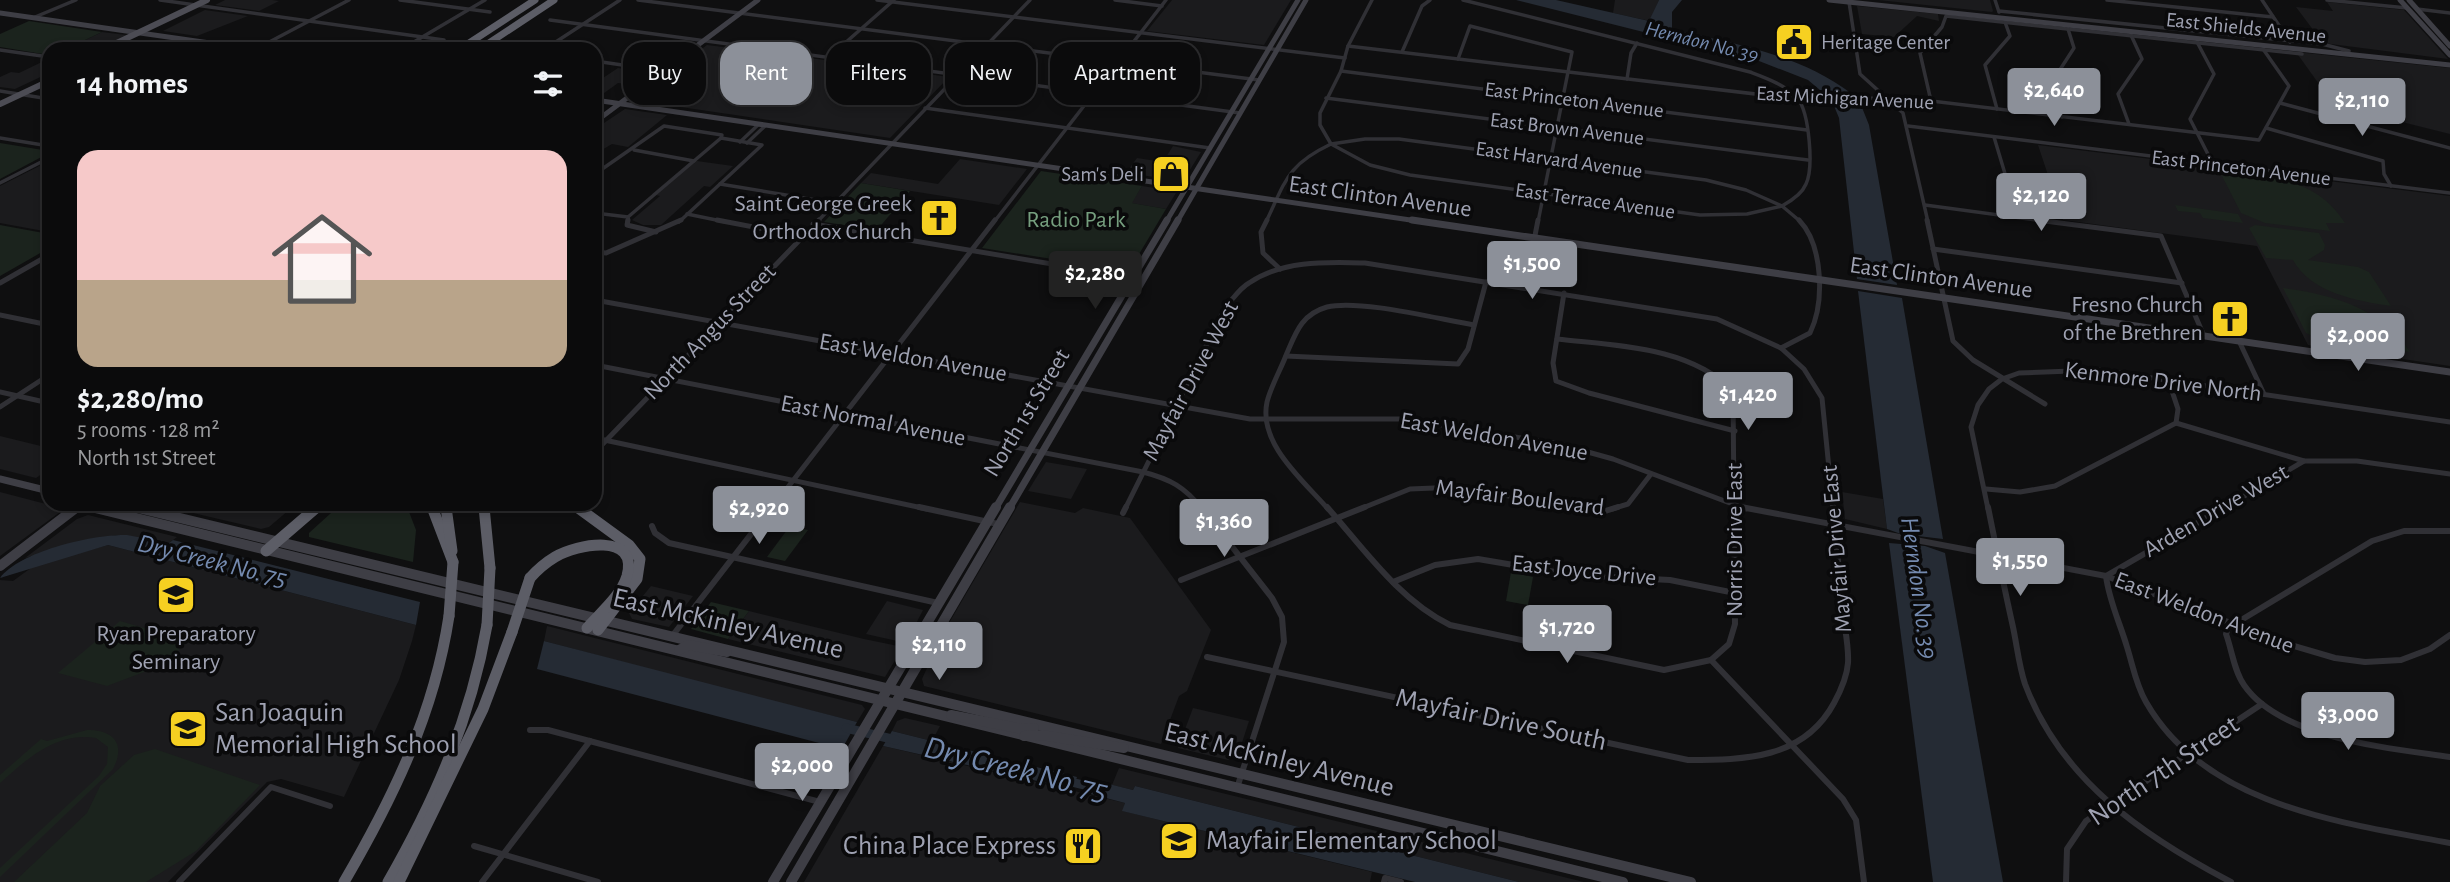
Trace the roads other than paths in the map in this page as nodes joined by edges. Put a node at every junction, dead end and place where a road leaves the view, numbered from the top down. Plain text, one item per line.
1 (76, 0) edge
2 (160, 0) edge
3 (217, 0) edge
4 (349, 0) edge
5 (400, 0) edge
6 (485, 0) edge
7 (535, 0) edge
8 (554, 0) edge
9 (620, 0) edge
10 (638, 0) edge
11 (758, 0) edge
12 (877, 0) edge
13 (1030, 0) edge
14 (1115, 0) edge
15 (1166, 0) edge
16 (1298, 0) edge
17 (1306, 0) edge
18 (1372, 0) edge
19 (1430, 0) edge
20 (1463, 0) edge
21 (1829, 0) edge
22 (1860, 0) edge
23 (1995, 0) edge
24 (2107, 0) edge
25 (2262, 0) edge
26 (2329, 0) edge
27 (2404, 0) edge
28 (894, 1) edge
29 (1849, 1) edge
30 (206, 3) edge
31 (197, 5) junction
32 (1162, 6) junction
33 (2407, 8) junction
34 (469, 9) junction
35 (2417, 9) junction
36 (490, 12) dead end
37 (0, 13) edge
38 (741, 13) junction
39 (2450, 13) edge
40 (9, 14) junction
41 (1014, 17) junction
42 (2001, 17) junction
43 (0, 18) edge
44 (36, 18) junction
45 (2273, 18) junction
46 (550, 20) dead end
47 (309, 21) junction
48 (2425, 23) junction
49 (582, 25) junction
50 (862, 29) junction
51 (2068, 29) junction
52 (139, 32) junction
53 (2130, 32) junction
54 (147, 33) junction
55 (1141, 33) junction
56 (422, 37) junction
57 (444, 40) dead end
58 (703, 41) junction
59 (118, 42) edge
60 (129, 42) edge
61 (207, 42) edge
62 (268, 42) edge
63 (414, 42) edge
64 (471, 42) edge
65 (491, 42) edge
66 (556, 42) edge
67 (847, 42) edge
68 (963, 42) edge
69 (989, 42) edge
70 (1134, 42) edge
71 (2197, 42) junction
72 (2291, 42) junction
73 (1637, 43) junction
74 (2449, 45) edge
75 (1348, 46) junction
76 (2262, 47) junction
77 (1269, 48) junction
78 (1277, 49) junction
79 (0, 50) edge
80 (2330, 50) junction
81 (2349, 51) junction
82 (1402, 52) junction
83 (2302, 54) dead end
84 (2374, 54) junction
85 (2450, 55) edge
86 (42, 56) edge
87 (2361, 56) junction
88 (826, 58) edge
89 (1345, 58) junction
90 (1458, 59) junction
91 (602, 62) edge
92 (2450, 64) edge
93 (623, 65) edge
94 (1340, 71) junction
95 (1200, 72) edge
96 (1568, 72) junction
97 (1251, 79) junction
98 (1627, 79) junction
99 (1259, 80) junction
100 (42, 81) edge
101 (42, 82) edge
102 (945, 87) edge
103 (0, 91) edge
104 (12, 93) junction
105 (20, 95) junction
106 (1884, 96) junction
107 (42, 98) edge
108 (1326, 98) junction
109 (0, 99) edge
110 (1563, 99) junction
111 (1798, 99) junction
112 (602, 101) edge
113 (623, 101) edge
114 (1931, 101) junction
115 (2280, 103) junction
116 (0, 104) edge
117 (619, 104) junction
118 (1085, 105) edge
119 (1178, 105) edge
120 (925, 108) junction
121 (1997, 109) junction
122 (1231, 112) junction
123 (1240, 113) junction
124 (602, 117) edge
125 (2062, 117) junction
126 (2129, 124) junction
127 (763, 125) junction
128 (1908, 126) junction
129 (1067, 128) junction
130 (1557, 128) junction
131 (2266, 128) junction
132 (1807, 130) junction
133 (2196, 132) junction
134 (1994, 137) junction
135 (0, 138) edge
136 (721, 138) junction
137 (2259, 139) joint
138 (740, 142) junction
139 (747, 143) junction
140 (891, 144) junction
141 (1222, 144) junction
142 (1331, 144) junction
143 (42, 145) edge
144 (1210, 148) junction
145 (2450, 148) edge
146 (634, 150) junction
147 (1550, 159) junction
148 (1808, 160) junction
149 (694, 161) junction
150 (42, 162) edge
151 (2213, 164) junction
152 (1038, 166) junction
153 (602, 168) edge
154 (0, 183) edge
155 (720, 184) junction
156 (2391, 186) junction
157 (1186, 188) junction
158 (1196, 189) junction
159 (1543, 193) junction
160 (2450, 193) edge
161 (1276, 201) junction
162 (834, 202) junction
163 (1925, 205) junction
164 (1782, 206) junction
165 (602, 214) edge
166 (687, 214) junction
167 (628, 217) junction
168 (2018, 217) junction
169 (813, 224) junction
170 (657, 232) junction
171 (801, 236) junction
172 (1534, 239) junction
173 (1933, 248) junction
174 (973, 250) junction
175 (602, 253) edge
176 (42, 260) edge
177 (1280, 270) junction
178 (1132, 277) junction
179 (1142, 279) junction
180 (1816, 279) junction
181 (1486, 282) junction
182 (2182, 283) junction
183 (0, 284) edge
184 (1525, 288) junction
185 (1564, 293) junction
186 (1943, 298) junction
187 (602, 301) edge
188 (0, 315) edge
189 (719, 323) junction
190 (42, 324) edge
191 (1474, 325) junction
192 (2204, 336) junction
193 (1557, 339) junction
194 (2239, 341) junction
195 (1781, 348) junction
196 (892, 354) junction
197 (1286, 356) junction
198 (602, 366) edge
199 (2450, 372) edge
200 (2001, 377) junction
201 (665, 379) junction
202 (2168, 379) junction
203 (42, 380) edge
204 (1067, 386) junction
205 (1077, 388) junction
206 (0, 391) edge
207 (2264, 394) junction
208 (18, 396) junction
209 (42, 401) edge
210 (2045, 404) dead end
211 (0, 407) edge
212 (1175, 407) junction
213 (845, 416) junction
214 (1266, 421) junction
215 (2450, 422) edge
216 (2176, 423) junction
217 (1735, 431) junction
218 (602, 440) edge
219 (606, 441) junction
220 (602, 445) edge
221 (1029, 450) junction
222 (1040, 453) junction
223 (2304, 461) junction
224 (1143, 472) junction
225 (1651, 474) junction
226 (2450, 474) edge
227 (0, 479) edge
228 (793, 480) junction
229 (42, 489) edge
230 (1986, 489) junction
231 (1735, 506) junction
232 (72, 511) edge
233 (100, 511) edge
234 (151, 511) edge
235 (311, 511) edge
236 (434, 511) edge
237 (447, 511) edge
238 (485, 511) edge
239 (583, 511) edge
240 (1123, 513) dead end
241 (1335, 518) junction
242 (986, 522) junction
243 (998, 524) junction
244 (652, 526) dead end
245 (1835, 526) junction
246 (2450, 531) edge
247 (277, 541) junction
248 (266, 551) junction
249 (1997, 555) junction
250 (733, 557) junction
251 (1240, 557) junction
252 (453, 562) junction
253 (0, 565) edge
254 (2106, 576) junction
255 (1181, 580) dead end
256 (1393, 582) junction
257 (1735, 593) junction
258 (938, 603) junction
259 (1427, 614) joint
260 (602, 618) junction
261 (2234, 624) junction
262 (592, 629) junction
263 (673, 635) junction
264 (2450, 635) edge
265 (679, 650) junction
266 (747, 653) junction
267 (1207, 657) dead end
268 (1711, 660) junction
269 (1275, 672) junction
270 (890, 686) junction
271 (904, 689) junction
272 (881, 700) junction
273 (895, 704) junction
274 (2262, 704) junction
275 (938, 715) junction
276 (1043, 723) junction
277 (530, 730) dead end
278 (1024, 736) junction
279 (590, 741) junction
280 (1797, 748) junction
281 (1141, 749) junction
282 (2192, 752) junction
283 (2450, 757) edge
284 (1241, 774) junction
285 (1237, 788) junction
286 (820, 802) junction
287 (2108, 805) junction
288 (330, 806) dead end
289 (2450, 843) edge
290 (474, 846) dead end
291 (503, 855) junction
292 (1384, 880) edge
293 (179, 882) edge
294 (344, 882) edge
295 (388, 882) edge
296 (399, 882) edge
297 (482, 882) edge
298 (598, 882) edge
299 (773, 882) edge
300 (791, 882) edge
301 (1401, 882) edge
302 (1623, 882) edge
303 (1691, 882) edge
304 (1864, 882) edge
305 (2066, 882) edge
306 (2231, 882) edge

1 - 44 street
2 - 31 street
3 - 30 main road
4 - 47 street
5 - 34 street
6 - 34 street
7 - 64 highway
8 - 65 highway
9 - 49 street
10 - 38 street
11 - 38 main road
12 - 28 street
13 - 41 street, North Angus Street
14 - 32 street
15 - 32 street
16 - 77 main road, North 1st Street
17 - 78 main road, North 1st Street
18 - 75 street
19 - 82 street
20 - 73 street
21 - 29 main road, East Shields Avenue
22 - 42 main road, East Shields Avenue
23 - 42 street
24 - 45 street
25 - 45 street
26 - 33 street
27 - 33 main road
27 - 35 main road
28 - 41 street
28 - 50 street
29 - 42 main road, East Shields Avenue
29 - 106 street
30 - 31 main road
30 - 47 street
30 - 54 main road
31 - 52 main road
32 - 55 street
33 - 48 main road
34 - 36 street
34 - 56 street
35 - 39 street
35 - 48 main road
37 - 40 main road
38 - 50 street
38 - 58 main road
40 - 43 street
40 - 44 main road
41 - 55 street
41 - 69 street, North Angus Street
42 - 51 street
42 - 53 main road, East Shields Avenue
42 - 72 street
42 - 114 street
42 - 121 street
44 - 52 main road
45 - 72 street
46 - 49 street
47 - 56 street
47 - 62 street
48 - 74 main road
48 - 85 main road
49 - 58 street
49 - 66 street
50 - 67 street
50 - 68 street
51 - 53 street
51 - 125 street
52 - 54 main road
52 - 59 main road
53 - 71 street
53 - 76 main road, East Shields Avenue
53 - 80 main road, East Shields Avenue
53 - 126 street
54 - 60 main road
54 - 61 main road
55 - 70 street
55 - 77 street
56 - 57 street
56 - 63 street
58 - 88 street
71 - 76 street
71 - 133 street
72 - 81 street
73 - 98 street
73 - 111 street
75 - 82 street, East Michigan Avenue
75 - 89 street
76 - 80 main road
76 - 83 street
76 - 87 main road, East Shields Avenue
76 - 115 street
77 - 78 street
77 - 97 main road, North 1st Street
78 - 89 street
78 - 99 main road, North 1st Street
79 - 86 street
80 - 81 main road, East Shields Avenue
81 - 84 main road, East Shields Avenue
82 - 90 street, East Michigan Avenue
84 - 87 main road
84 - 92 main road, East Shields Avenue
87 - 92 main road, East Shields Avenue
89 - 94 street
90 - 96 street, East Michigan Avenue
90 - 96 street
91 - 93 street
94 - 108 street
94 - 110 street, East Princeton Avenue
95 - 97 street
96 - 98 street, East Michigan Avenue
96 - 110 street
97 - 99 street
97 - 122 main road, North 1st Street
98 - 111 street, East Michigan Avenue
99 - 123 main road, North 1st Street
100 - 104 main road
101 - 105 main road
102 - 120 street, North Angus Street
103 - 104 street
104 - 105 street
104 - 109 main road
105 - 107 street
105 - 116 main road
106 - 111 street, East Michigan Avenue
106 - 114 street, East Michigan Avenue
106 - 128 street
108 - 130 street, East Brown Avenue
108 - 142 street
110 - 130 street
110 - 132 street, East Princeton Avenue
111 - 132 street
112 - 117 main road, East Clinton Avenue
113 - 117 main road
114 - 121 street, East Michigan Avenue
115 - 131 street
115 - 145 street
117 - 124 main road
117 - 127 main road, East Clinton Avenue
118 - 129 street
119 - 122 street
120 - 129 street
120 - 140 street, North Angus Street
121 - 125 street, East Michigan Avenue
122 - 123 street
122 - 144 main road, North 1st Street
123 - 141 main road, North 1st Street
125 - 126 street, East Michigan Avenue
126 - 133 street, East Michigan Avenue
127 - 138 street
127 - 139 street
127 - 140 main road, East Clinton Avenue
128 - 134 street, East Princeton Avenue
128 - 163 street
129 - 144 street
129 - 152 street
130 - 147 street
130 - 148 street, East Brown Avenue
131 - 137 street
131 - 156 street
132 - 148 street
133 - 137 street, East Michigan Avenue
133 - 151 street
134 - 151 street, East Princeton Avenue
134 - 168 street
135 - 143 street
136 - 138 street
136 - 146 street
136 - 149 street
138 - 139 street
139 - 155 street
140 - 152 main road, East Clinton Avenue
140 - 162 street, North Angus Street
141 - 144 main road
141 - 158 main road, North 1st Street
142 - 147 street, East Harvard Avenue
142 - 159 street, East Terrace Avenue
142 - 161 street
144 - 157 main road, North 1st Street
146 - 149 street
146 - 153 street
147 - 159 street
147 - 164 street, East Harvard Avenue
148 - 164 street
149 - 167 street
150 - 154 street
151 - 156 street, East Princeton Avenue
152 - 157 main road, East Clinton Avenue
152 - 174 street
155 - 162 street
155 - 166 street
156 - 160 street, East Princeton Avenue
157 - 158 main road, East Clinton Avenue
157 - 178 main road, North 1st Street
158 - 161 main road, East Clinton Avenue
158 - 179 main road, North 1st Street
159 - 164 street, East Terrace Avenue
159 - 172 street
161 - 172 main road, East Clinton Avenue
161 - 177 street
162 - 169 street, North Angus Street
163 - 168 street
163 - 173 street
164 - 180 street, East Harvard Avenue
165 - 167 street
166 - 170 street
166 - 171 street
167 - 170 street
168 - 182 street
169 - 171 street, North Angus Street
169 - 174 street
170 - 175 street
171 - 189 street, North Angus Street
172 - 180 main road, East Clinton Avenue
172 - 184 street
173 - 182 street
173 - 186 street
174 - 178 street
174 - 196 street
176 - 183 street
177 - 181 street, Mayfair Drive West
177 - 212 street, Mayfair Drive West
178 - 179 street
178 - 204 main road, North 1st Street
179 - 205 main road, North 1st Street
180 - 186 main road, East Clinton Avenue
180 - 195 street, East Harvard Avenue
181 - 184 street, Mayfair Drive West
181 - 191 street
182 - 192 street
184 - 185 street, Mayfair Drive East
185 - 193 street
185 - 195 street, Mayfair Drive East
186 - 192 main road, East Clinton Avenue
186 - 200 street
187 - 189 street, East Weldon Avenue
188 - 190 street
189 - 196 street, East Weldon Avenue
189 - 201 street, North Angus Street
191 - 197 street
191 - 197 street
192 - 194 main road, East Clinton Avenue
193 - 217 street
193 - 217 street, Norris Drive East
194 - 199 main road, East Clinton Avenue
194 - 207 street
195 - 245 street, Mayfair Drive East
196 - 204 street, East Weldon Avenue
196 - 213 street
197 - 214 street
198 - 201 street, East Normal Avenue
200 - 202 street, Kenmore Drive North
200 - 210 street
200 - 230 street
201 - 213 street, East Normal Avenue
201 - 219 street, North Angus Street
202 - 207 street, Kenmore Drive North
202 - 216 street
203 - 208 street
204 - 205 street, East Weldon Avenue
204 - 221 main road, North 1st Street
205 - 212 street, East Weldon Avenue
205 - 222 main road, North 1st Street
206 - 208 street
207 - 215 street, Kenmore Drive North
208 - 209 street
208 - 211 street
212 - 214 street, East Weldon Avenue
212 - 224 street, Mayfair Drive West
213 - 221 street, East Normal Avenue
213 - 228 street
214 - 225 street, East Weldon Avenue
214 - 241 street
216 - 223 street
216 - 230 street
217 - 231 street, Norris Drive East
218 - 219 street
219 - 220 street, North Angus Street
219 - 228 street
221 - 222 street, East Normal Avenue
221 - 242 main road, North 1st Street
222 - 224 street, East Normal Avenue
222 - 243 main road, North 1st Street
223 - 226 street
223 - 254 street, Arden Drive West
224 - 240 street, Mayfair Drive West
224 - 251 street, East Normal Avenue
225 - 231 street, East Weldon Avenue
225 - 241 street, Mayfair Boulevard
227 - 229 main road
228 - 242 street
228 - 250 street
230 - 249 street
231 - 245 street, East Weldon Avenue
231 - 257 street, Norris Drive East
232 - 253 main road
233 - 248 main road, East McKinley Avenue
234 - 247 main road, East McKinley Avenue
235 - 247 highway
236 - 252 highway
237 - 252 highway
238 - 295 highway, bridge
239 - 260 highway
241 - 251 street, Mayfair Boulevard
241 - 256 street
242 - 243 street
242 - 258 main road, North 1st Street
243 - 271 main road, North 1st Street
244 - 250 street
245 - 249 street, East Weldon Avenue
245 - 280 street, Mayfair Drive East
246 - 261 street
247 - 248 highway
247 - 260 main road, East McKinley Avenue
248 - 262 main road, East McKinley Avenue
249 - 254 street, East Weldon Avenue
249 - 287 street
250 - 258 street
250 - 263 street
251 - 255 street, Mayfair Boulevard
251 - 269 street, East Normal Avenue
252 - 294 highway, bridge
254 - 261 street, East Weldon Avenue
254 - 282 street
256 - 257 street, East Joyce Drive
256 - 259 street
257 - 268 street, Norris Drive East
258 - 270 main road, North 1st Street
259 - 268 street
260 - 262 highway
260 - 263 main road, East McKinley Avenue
260 - 296 highway, bridge
261 - 264 street, East Weldon Avenue
261 - 274 street
262 - 265 main road, East McKinley Avenue
263 - 266 main road, East McKinley Avenue
265 - 266 main road
265 - 272 main road, East McKinley Avenue
266 - 270 main road, East McKinley Avenue
267 - 269 street, Mayfair Drive South
268 - 280 street
269 - 280 street, Mayfair Drive South
269 - 284 street, East Normal Avenue
270 - 271 main road, East McKinley Avenue
270 - 272 main road, North 1st Street
271 - 273 main road, North 1st Street
271 - 276 main road, East McKinley Avenue
272 - 273 main road, East McKinley Avenue
272 - 286 main road, North 1st Street
273 - 275 main road, East McKinley Avenue
273 - 300 main road, North 1st Street
274 - 282 street, North 7th Street
274 - 283 street
275 - 276 main road
275 - 278 main road, East McKinley Avenue
276 - 281 main road, East McKinley Avenue
277 - 279 street
278 - 281 main road
278 - 285 main road, East McKinley Avenue
279 - 286 street
279 - 291 street
280 - 304 street
281 - 284 main road, East McKinley Avenue
282 - 287 street, North 7th Street
282 - 289 street
284 - 285 street, East Normal Avenue
284 - 303 main road, East McKinley Avenue
285 - 302 main road, East McKinley Avenue
286 - 299 main road, North 1st Street
287 - 305 street, North 7th Street
287 - 306 street
288 - 293 street
290 - 291 street
291 - 297 street
291 - 298 street
292 - 301 street

